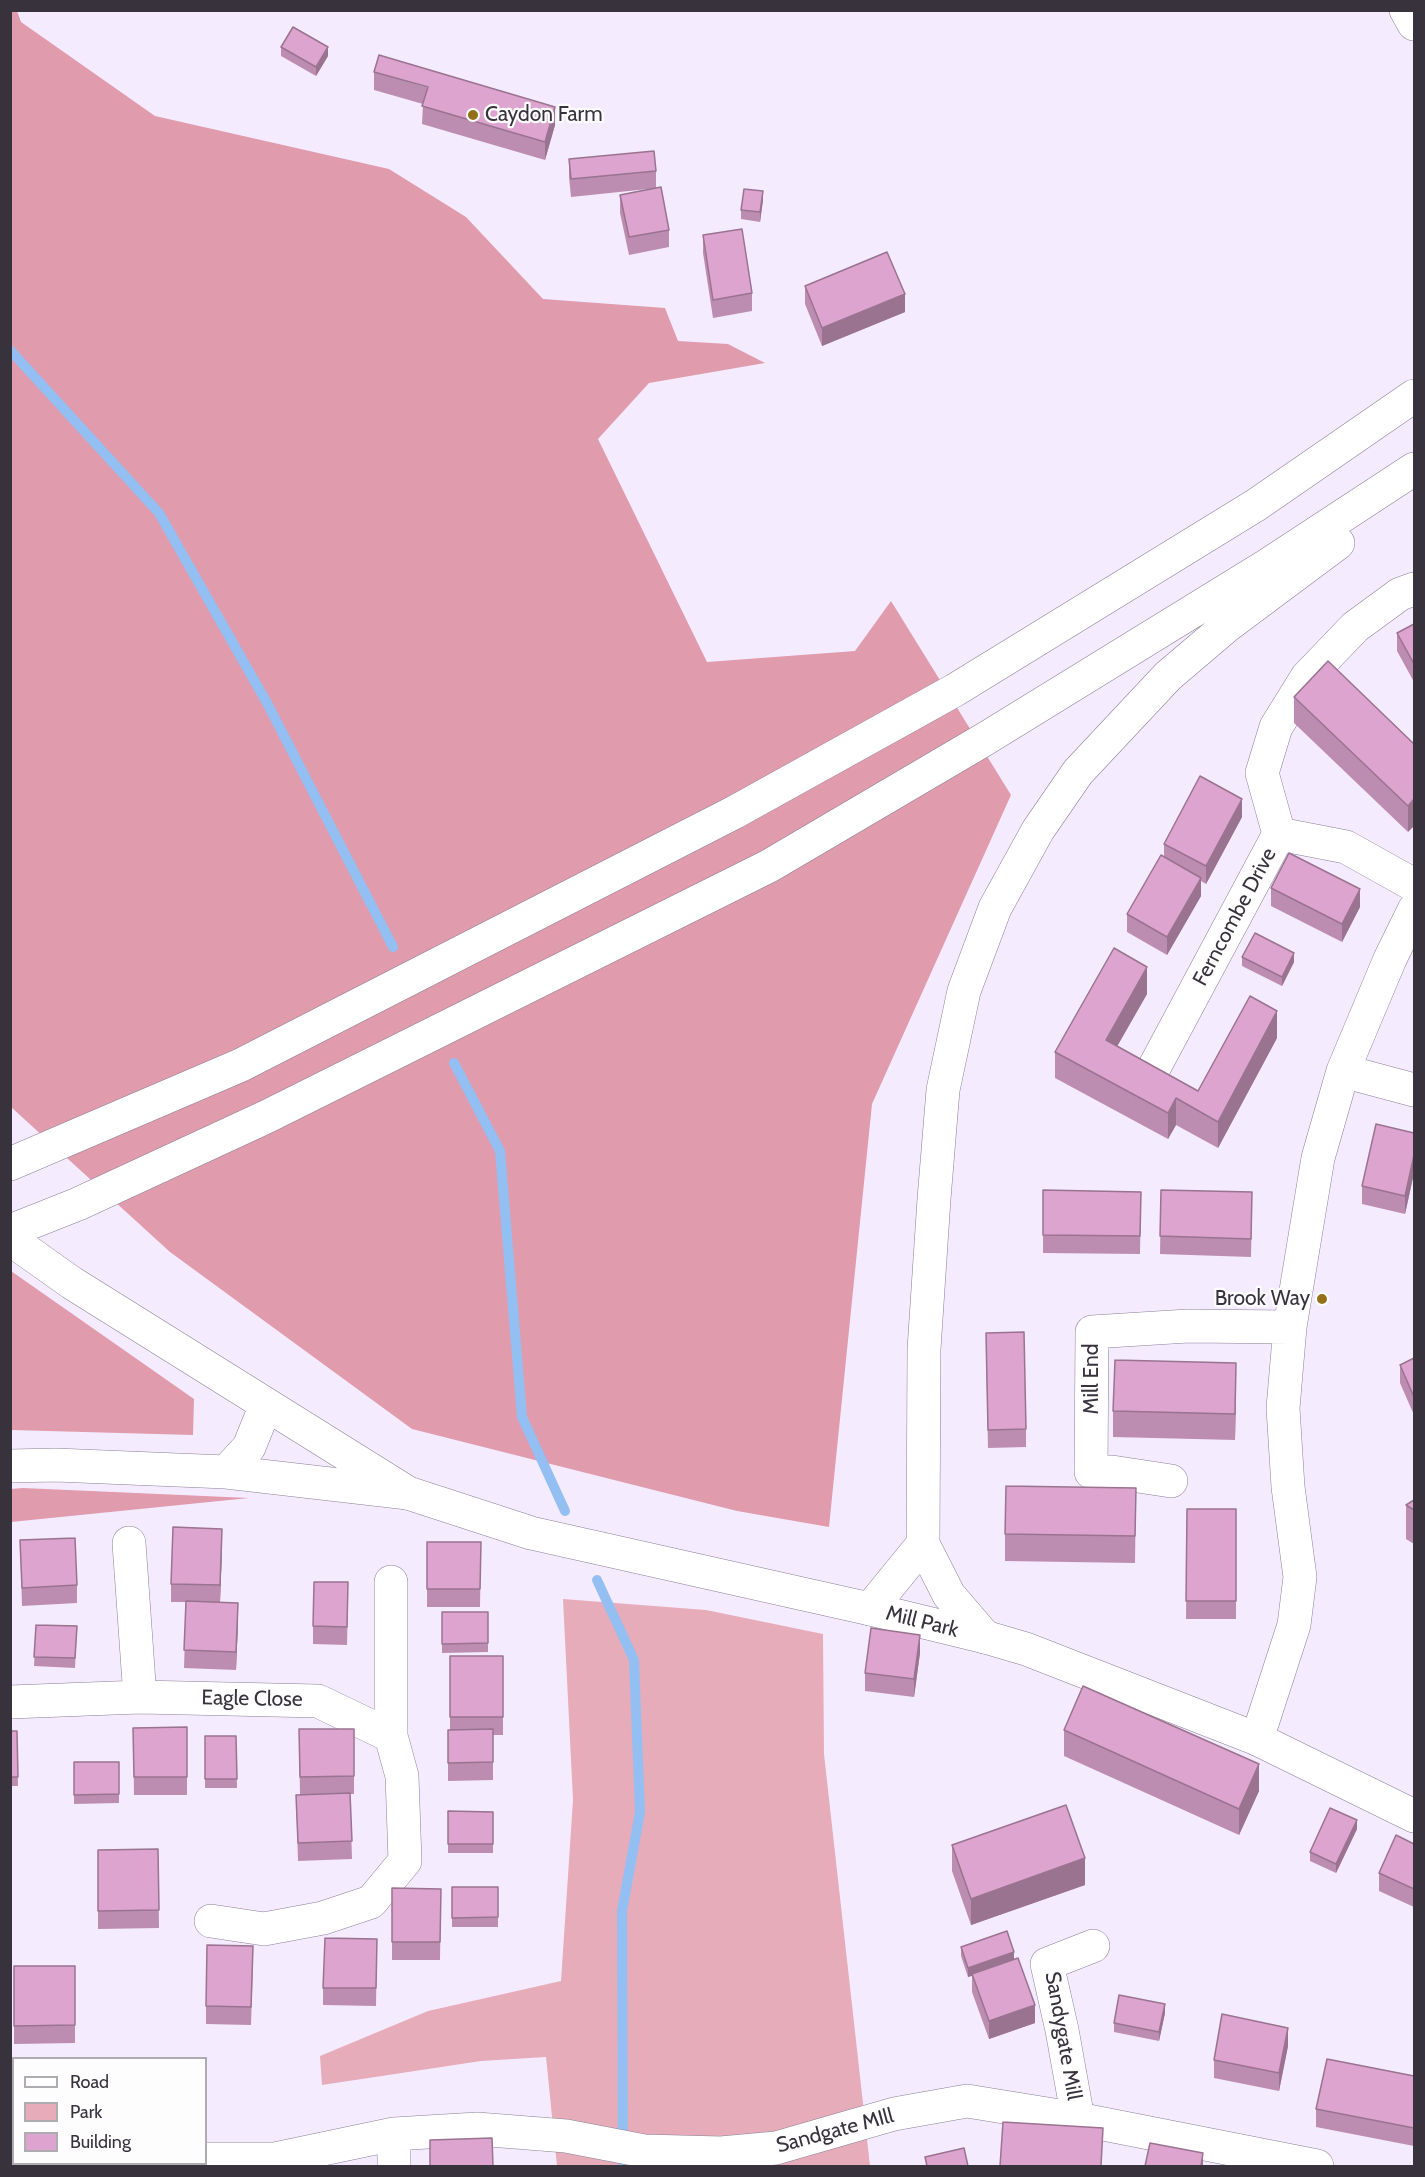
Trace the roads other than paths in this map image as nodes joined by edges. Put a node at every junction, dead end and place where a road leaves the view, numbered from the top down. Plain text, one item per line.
1 (1406, 10) edge
2 (1414, 24) edge
3 (1414, 396) edge
4 (1414, 469) edge
5 (1414, 487) edge
6 (1414, 589) edge
7 (1279, 834) junction
8 (1414, 885) edge
9 (1414, 910) edge
10 (1155, 1066) edge
11 (1343, 1071) junction
12 (1414, 1090) edge
13 (14, 1163) edge
14 (10, 1231) edge
15 (10, 1239) edge
16 (1290, 1327) junction
17 (266, 1405) junction
18 (10, 1466) edge
19 (226, 1472) junction
20 (1171, 1480) dead end
21 (408, 1493) junction
22 (129, 1543) dead end
23 (923, 1544) junction
24 (391, 1582) dead end
25 (870, 1609) junction
26 (985, 1637) junction
27 (140, 1697) junction
28 (10, 1702) edge
29 (391, 1736) junction
30 (1257, 1739) junction
31 (1414, 1816) edge
32 (211, 1921) dead end
33 (1093, 1946) dead end
34 (1078, 2119) junction
35 (394, 2134) junction
36 (207, 2159) edge
37 (394, 2166) edge
38 (1317, 2166) edge

1 - 2 main road
3 - 13 main road
4 - 14 main road
5 - 23 main road
6 - 7 main road
7 - 8 main road, Ferncombe Drive
7 - 10 main road, Ferncombe Drive
9 - 11 main road
11 - 12 main road
11 - 16 main road
15 - 17 main road
16 - 20 main road, Mill End
16 - 30 main road
17 - 19 main road
17 - 21 main road
18 - 19 main road
19 - 21 main road
21 - 25 main road, Mill Park
22 - 27 main road
23 - 25 main road
23 - 26 main road
24 - 29 main road
25 - 26 main road, Mill Park
26 - 30 main road, Mill Park
27 - 28 main road, Eagle Close
27 - 29 main road, Eagle Close
29 - 32 main road
30 - 31 main road, Mill Park
33 - 34 main road, Sandygate Mill
34 - 35 main road, Sandgate MIll
34 - 38 main road, Sandgate MIll
35 - 36 main road, Sandgate MIll
35 - 37 main road

